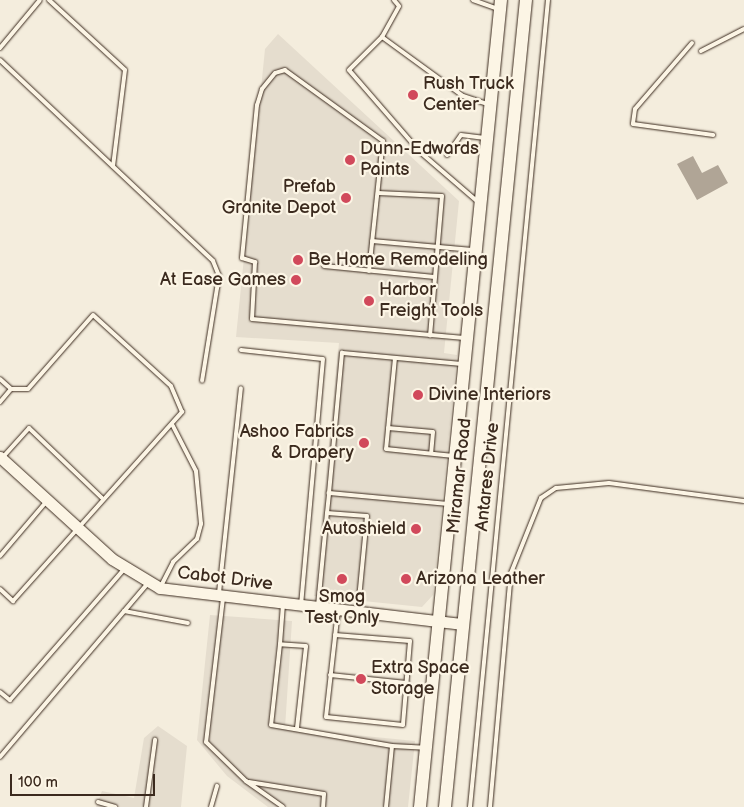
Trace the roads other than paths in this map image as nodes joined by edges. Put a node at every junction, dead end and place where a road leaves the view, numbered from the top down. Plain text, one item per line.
1 (40, 0) edge
2 (50, 0) edge
3 (394, 0) edge
4 (473, 0) edge
5 (526, 0) edge
6 (548, 0) edge
7 (501, 5) edge
8 (744, 30) edge
9 (382, 37) junction
10 (692, 43) dead end
11 (0, 48) edge
12 (701, 51) dead end
13 (0, 60) edge
14 (490, 104) junction
15 (713, 135) dead end
16 (487, 139) junction
17 (448, 155) dead end
18 (113, 166) junction
19 (378, 192) junction
20 (480, 203) junction
21 (372, 241) junction
22 (437, 247) junction
23 (475, 250) junction
24 (324, 266) dead end
25 (369, 271) junction
26 (434, 278) junction
27 (430, 335) junction
28 (466, 338) junction
29 (241, 350) dead end
30 (395, 358) junction
31 (463, 364) junction
32 (0, 379) edge
33 (202, 381) dead end
34 (241, 388) dead end
35 (11, 389) junction
36 (0, 402) edge
37 (173, 426) junction
38 (388, 428) junction
39 (431, 453) junction
40 (454, 456) junction
41 (1, 458) edge
42 (329, 493) junction
43 (102, 498) junction
44 (48, 501) junction
45 (744, 502) edge
46 (449, 504) junction
47 (327, 513) junction
48 (76, 526) junction
49 (0, 556) edge
50 (125, 568) junction
51 (148, 583) junction
52 (160, 588) junction
53 (0, 589) edge
54 (221, 598) junction
55 (283, 604) junction
56 (301, 606) junction
57 (318, 608) junction
58 (338, 610) junction
59 (124, 611) junction
60 (358, 612) junction
61 (437, 620) junction
62 (188, 623) dead end
63 (462, 624) junction
64 (335, 635) junction
65 (280, 644) junction
66 (330, 675) junction
67 (407, 683) junction
68 (0, 692) edge
69 (297, 728) junction
70 (155, 740) dead end
71 (392, 746) junction
72 (426, 748) junction
73 (0, 756) edge
74 (246, 781) junction
75 (217, 786) dead end
76 (98, 802) dead end
77 (115, 807) edge
78 (146, 807) edge
79 (211, 807) edge
80 (283, 807) edge
81 (323, 807) edge
82 (386, 807) edge
83 (420, 807) edge
84 (445, 807) edge
85 (470, 807) edge
86 (490, 807) edge

1 - 11 lane
2 - 18 lane
3 - 9 lane
4 - 7 lane
5 - 63 main road, Miramar Road
6 - 85 lane, Antares Drive
7 - 14 main road, Miramar Road
8 - 12 lane
9 - 14 lane
9 - 20 lane
10 - 15 lane
13 - 18 lane
14 - 16 main road, Miramar Road
16 - 17 lane
16 - 20 main road, Miramar Road
18 - 33 lane
19 - 21 lane
19 - 22 lane
19 - 27 lane
20 - 23 main road, Miramar Road
21 - 22 lane
21 - 25 lane
22 - 23 lane
22 - 26 lane
23 - 28 main road, Miramar Road
24 - 25 lane
25 - 26 lane
26 - 27 lane
27 - 28 lane
28 - 31 main road, Miramar Road
29 - 56 lane
30 - 31 lane
30 - 38 lane
30 - 42 lane
31 - 40 main road, Miramar Road
32 - 35 lane
34 - 54 lane
35 - 36 lane
35 - 37 lane
37 - 43 lane
37 - 52 lane
38 - 39 lane
38 - 39 lane
39 - 40 lane
40 - 46 main road, Miramar Road
41 - 43 lane
41 - 44 street, Cabot Drive
42 - 46 lane
42 - 47 lane
43 - 48 lane
44 - 48 street, Cabot Drive
44 - 49 lane
45 - 86 lane
46 - 61 main road, Miramar Road
47 - 57 lane
47 - 60 lane
48 - 50 street, Cabot Drive
48 - 53 lane
50 - 51 street, Cabot Drive
50 - 68 lane
51 - 52 street, Cabot Drive
51 - 59 lane
52 - 54 street, Cabot Drive
54 - 55 street, Cabot Drive
54 - 74 lane
55 - 56 street, Cabot Drive
55 - 65 lane
56 - 57 street, Cabot Drive
57 - 58 street, Cabot Drive
58 - 60 street, Cabot Drive
58 - 64 lane
59 - 62 lane
59 - 73 lane
60 - 61 street, Cabot Drive
61 - 63 street, Cabot Drive
61 - 72 main road, Miramar Road
63 - 84 main road, Miramar Road
64 - 66 lane
64 - 67 lane
65 - 69 lane
65 - 69 lane
66 - 67 lane
66 - 67 lane
69 - 71 lane
70 - 78 lane
71 - 72 lane
71 - 82 lane
72 - 83 main road, Miramar Road
74 - 80 lane
74 - 81 lane
75 - 79 lane
76 - 77 lane

